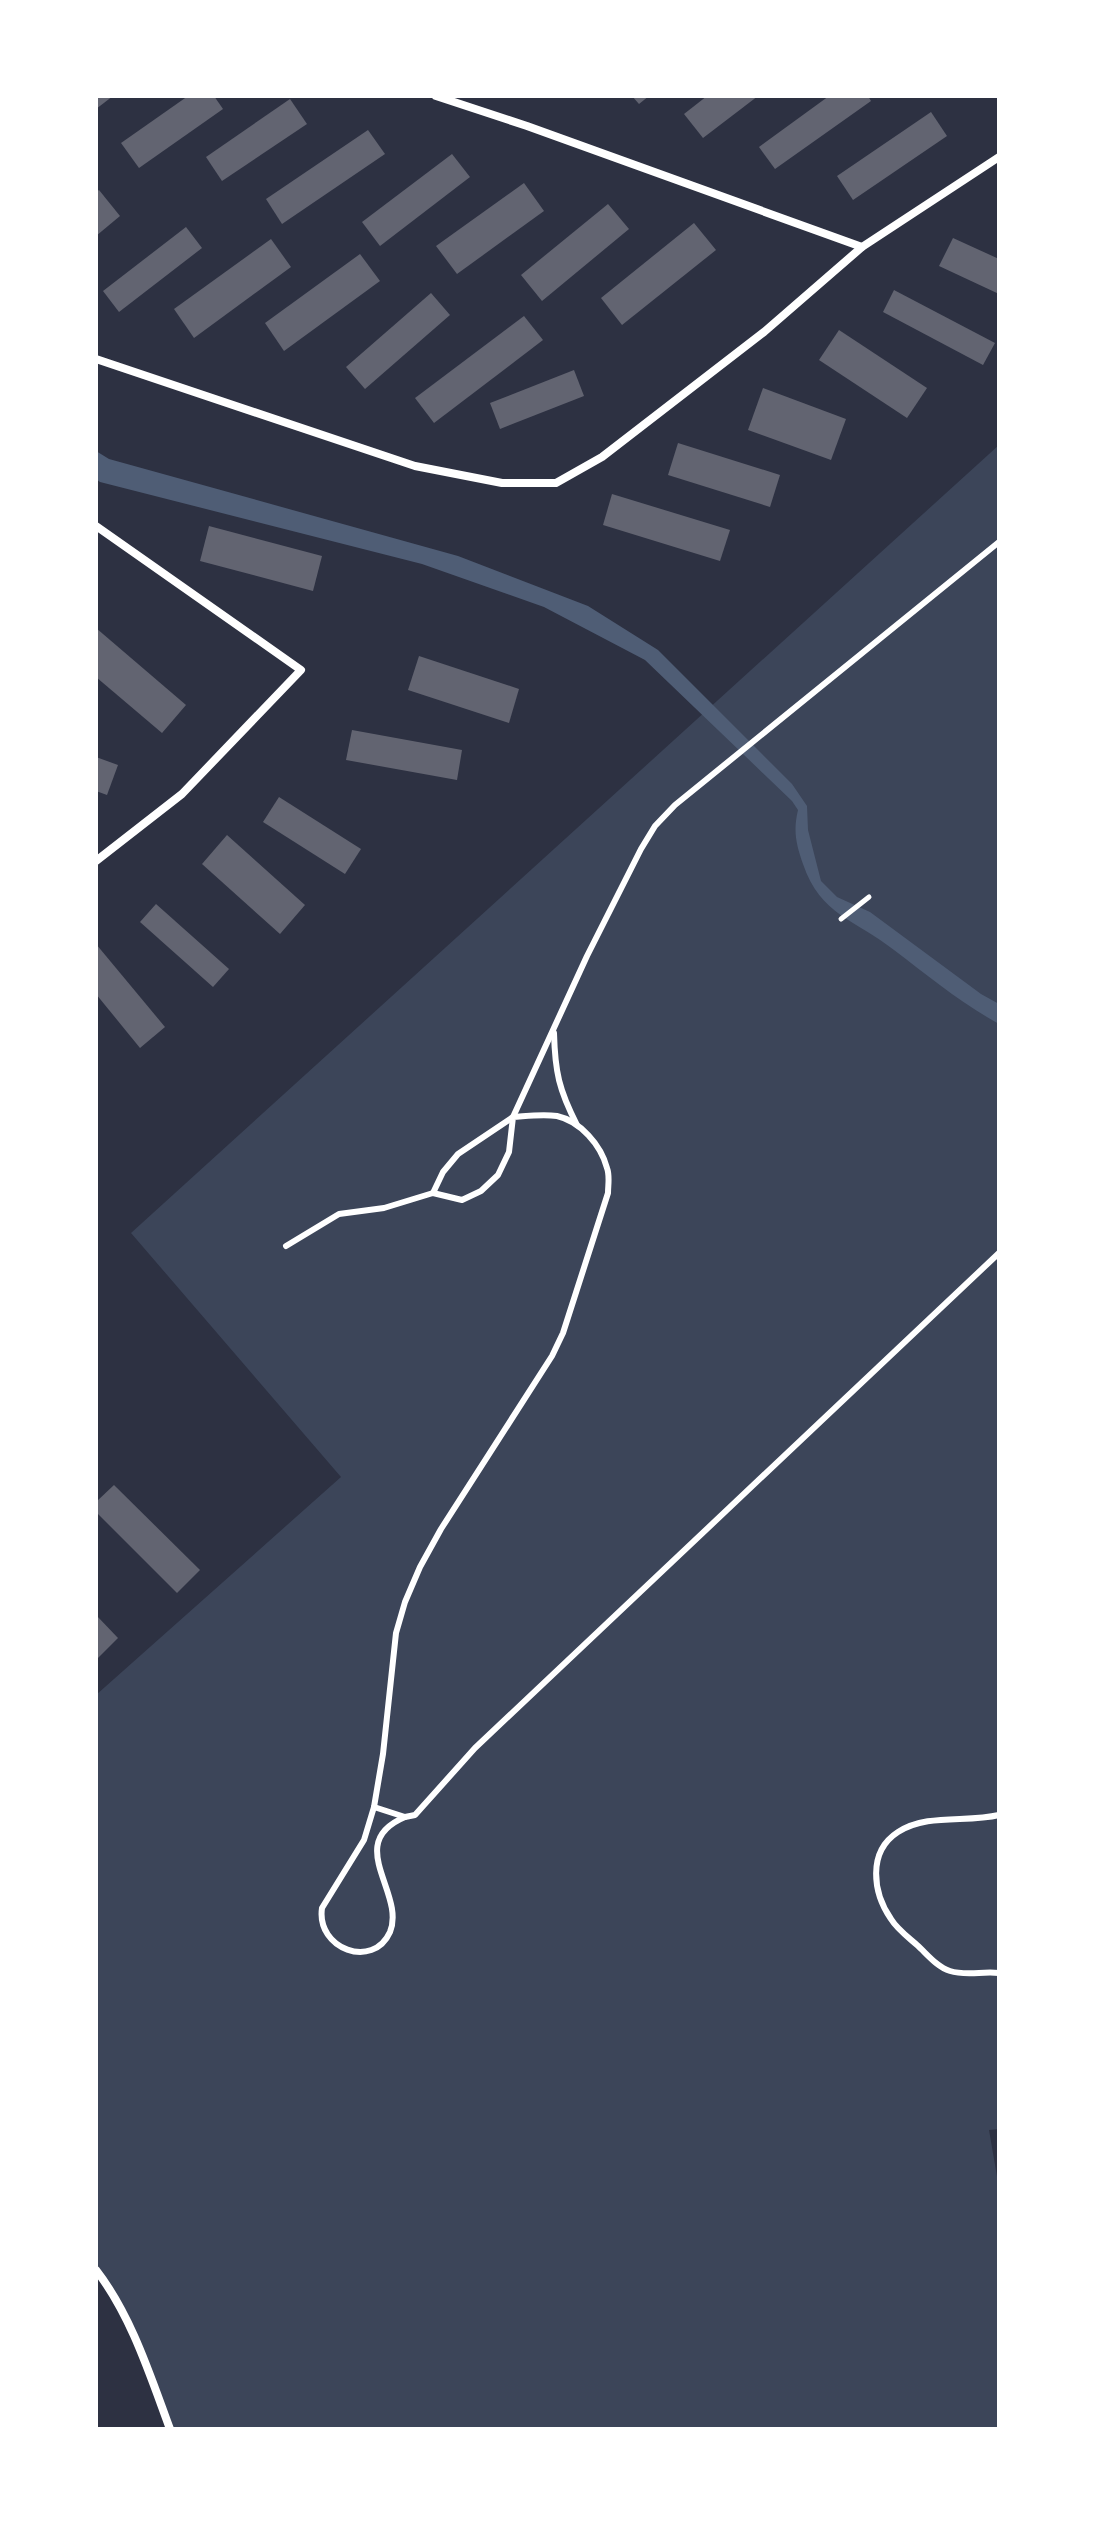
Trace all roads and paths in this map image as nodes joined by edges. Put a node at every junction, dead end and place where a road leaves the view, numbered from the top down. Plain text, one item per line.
1 (436, 96) edge
2 (999, 157) edge
3 (862, 247) junction
4 (96, 359) edge
5 (96, 526) edge
6 (999, 542) edge
7 (96, 861) edge
8 (869, 897) dead end
9 (841, 919) dead end
10 (554, 1028) junction
11 (513, 1117) junction
12 (577, 1125) junction
13 (433, 1193) junction
14 (286, 1246) dead end
15 (999, 1253) edge
16 (374, 1807) junction
17 (999, 1815) edge
18 (405, 1817) junction
19 (999, 1973) edge
20 (96, 2270) edge
21 (170, 2429) edge

1 - 3 street
2 - 3 street
3 - 4 street
5 - 7 street
6 - 10 lane
8 - 9 path
10 - 11 lane
10 - 12 lane
11 - 12 lane
11 - 13 lane
11 - 13 lane
12 - 16 lane
13 - 14 lane
15 - 18 lane
16 - 18 lane
16 - 18 lane
17 - 19 lane
20 - 21 street

